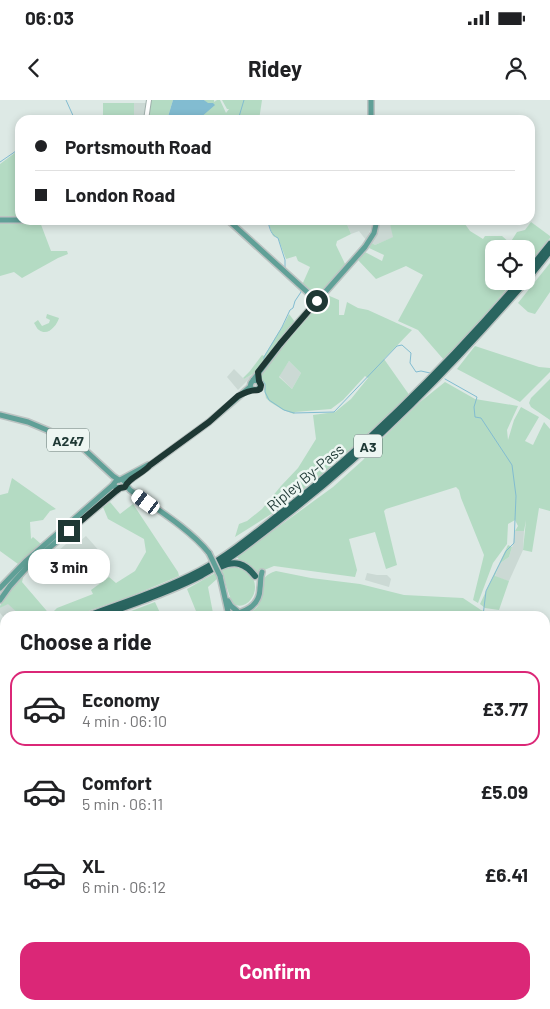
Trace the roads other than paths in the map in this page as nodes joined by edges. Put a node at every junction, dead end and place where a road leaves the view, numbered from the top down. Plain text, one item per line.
1 (149, 100) edge
2 (371, 100) edge
3 (147, 115) edge
4 (371, 115) edge
5 (0, 220) edge
6 (15, 220) edge
7 (233, 225) edge
8 (376, 225) edge
9 (550, 244) edge
10 (550, 251) edge
11 (535, 263) edge
12 (535, 270) edge
13 (512, 290) edge
14 (518, 290) edge
15 (317, 301) junction
16 (256, 381) junction
17 (252, 388) junction
18 (0, 415) edge
19 (121, 483) junction
20 (262, 572) dead end
21 (255, 576) joint
22 (187, 583) junction
23 (0, 588) edge
24 (224, 591) junction
25 (0, 600) edge
26 (101, 611) edge
27 (114, 611) edge
28 (228, 611) edge
29 (237, 611) joint
30 (243, 611) edge

1 - 3 street
2 - 4 main road
5 - 6 main road
7 - 15 main road
8 - 15 main road
9 - 11 highway
10 - 12 highway, Ripley By-Pass / A3
13 - 26 highway, Ripley By-Pass / A3
14 - 22 highway, Ripley By-Pass / A3
15 - 16 main road
16 - 17 main road
16 - 17 main road
17 - 19 main road
18 - 19 main road, A247
19 - 23 main road
19 - 24 main road, A247, bridge
19 - 25 main road
20 - 30 main road
21 - 22 highway
21 - 29 main road
22 - 27 highway, Ripley By-Pass / A3
24 - 28 main road, A247
24 - 29 main road

